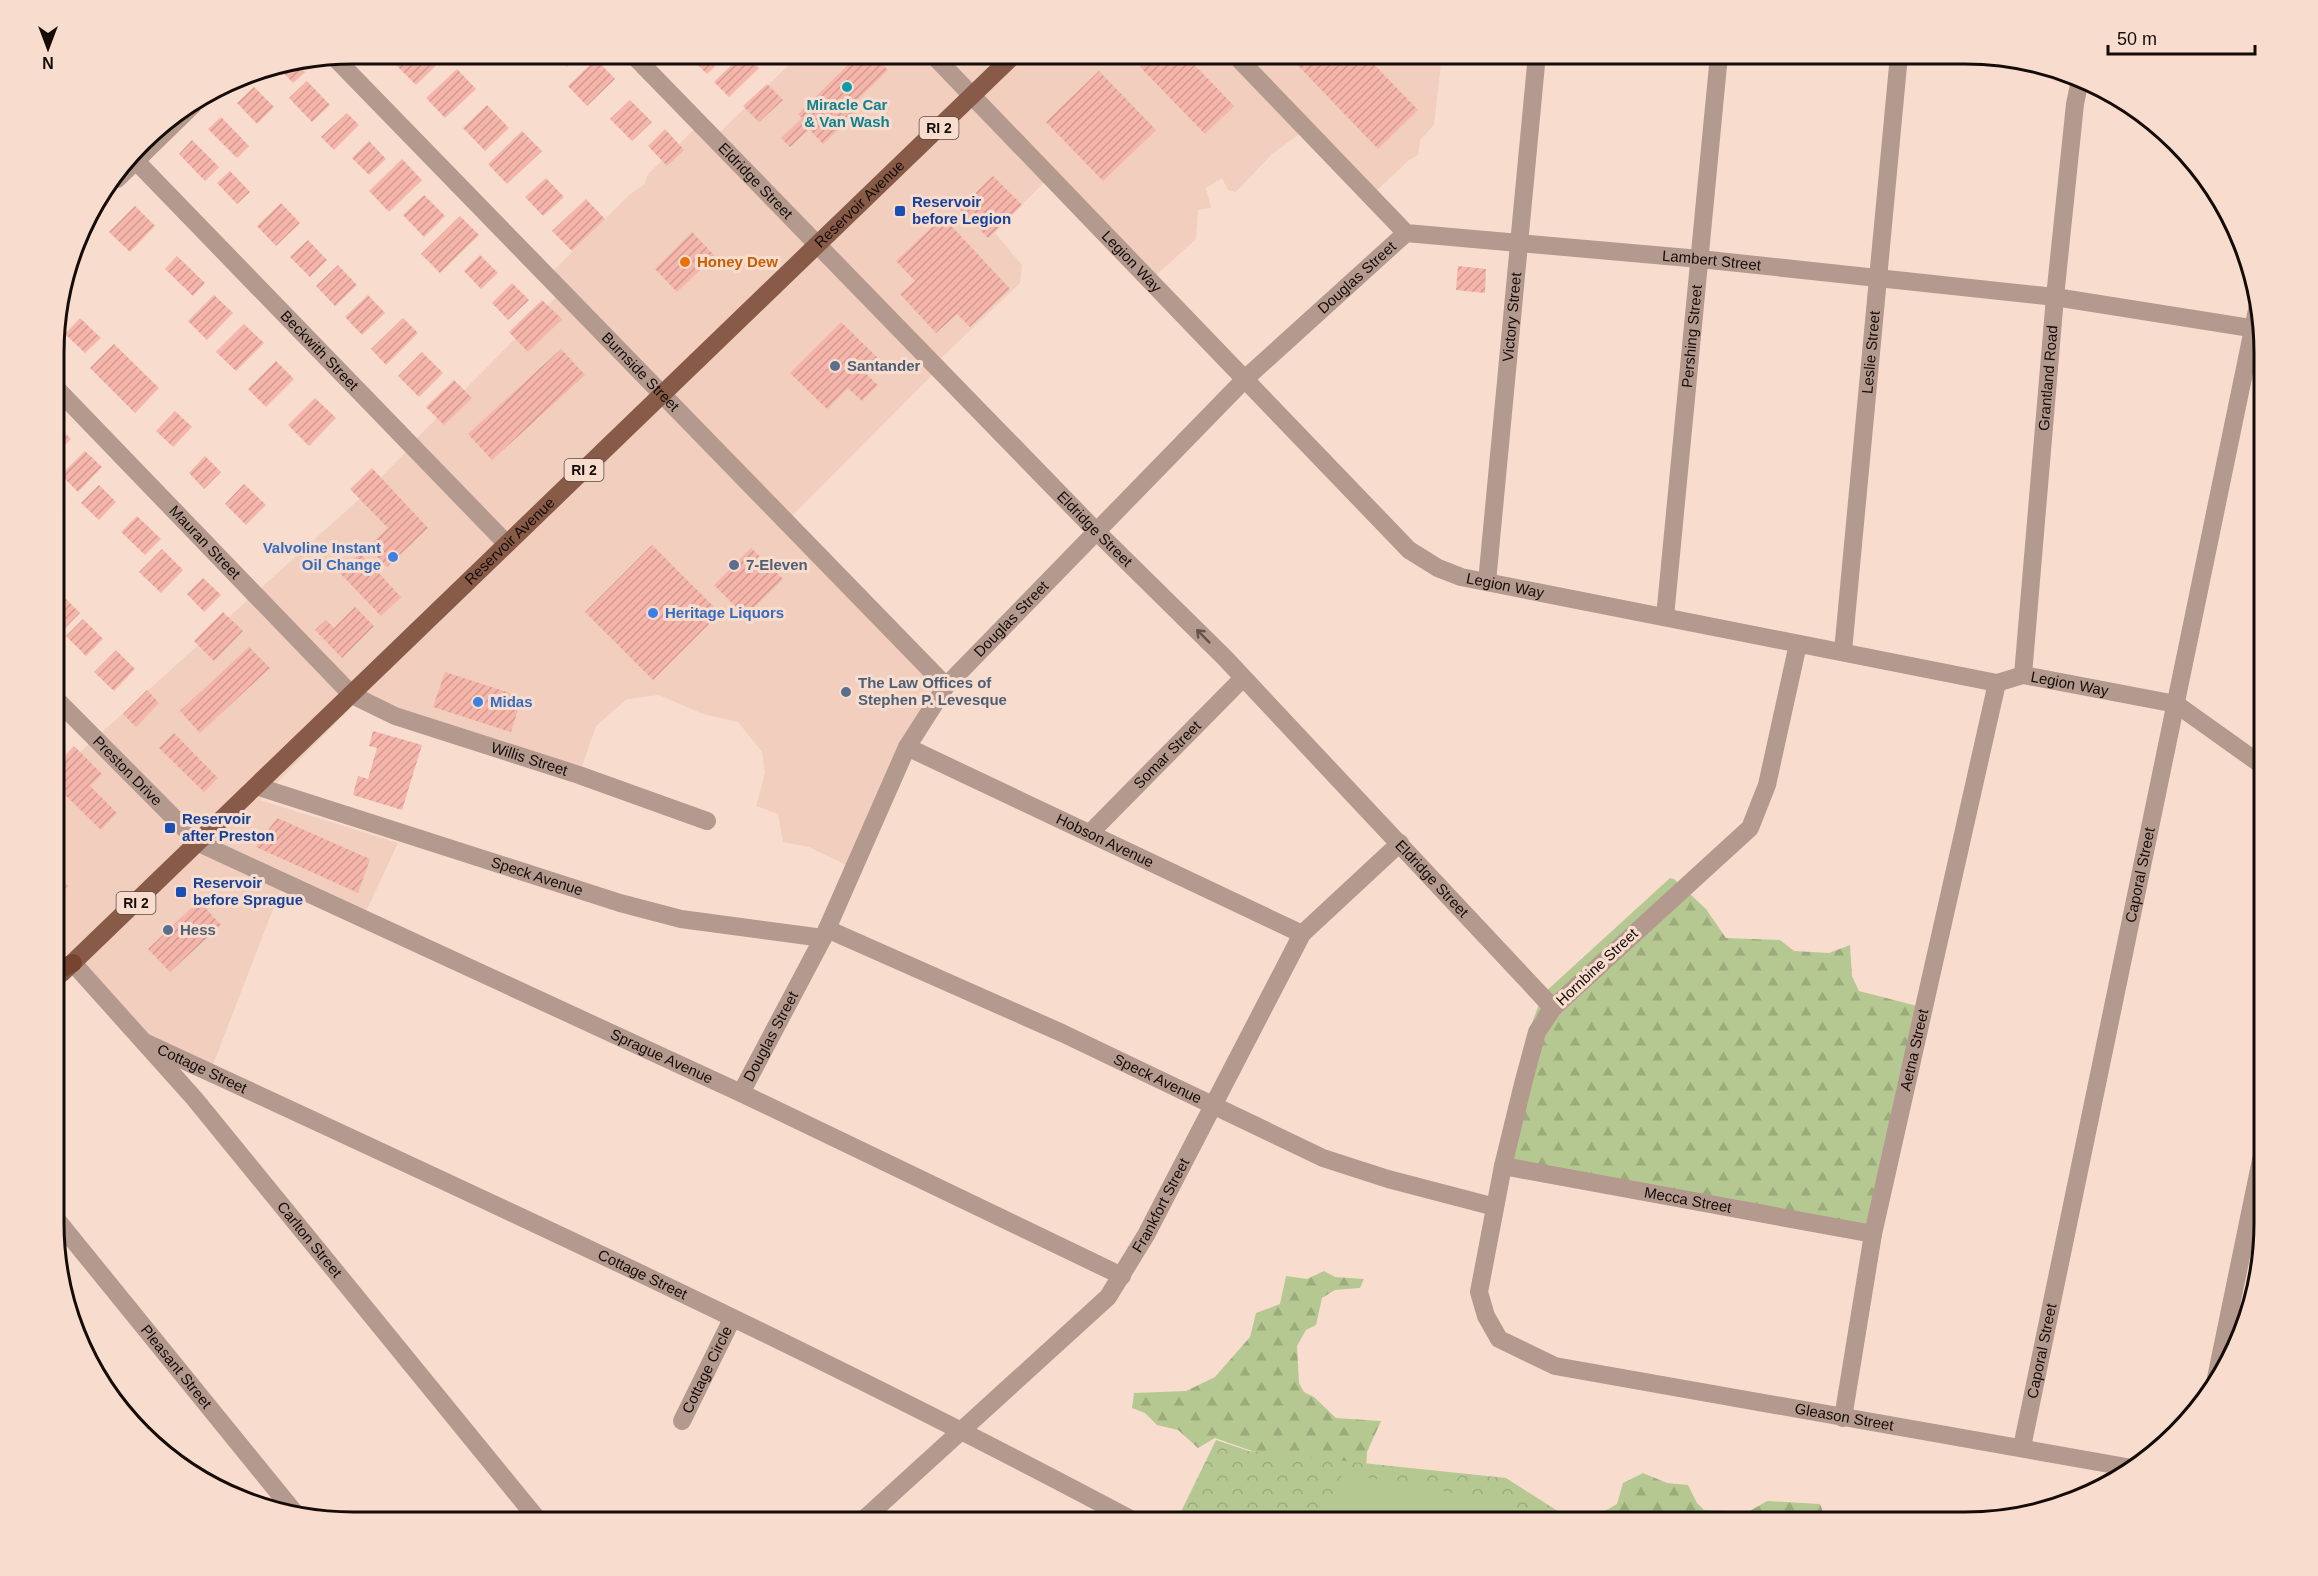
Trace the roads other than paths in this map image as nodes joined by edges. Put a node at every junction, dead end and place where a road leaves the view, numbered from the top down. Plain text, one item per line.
1 (642, 64) edge
2 (942, 64) edge
3 (1005, 64) edge
4 (1244, 64) edge
5 (1536, 64) edge
6 (1718, 64) edge
7 (1898, 64) edge
8 (341, 65) edge
9 (2078, 88) edge
10 (972, 96) junction
11 (137, 162) edge
12 (1406, 233) junction
13 (1519, 242) junction
14 (817, 246) junction
15 (1700, 259) junction
16 (1877, 278) junction
17 (2055, 297) junction
18 (2252, 328) edge
19 (2254, 349) edge
20 (1246, 378) junction
21 (662, 395) junction
22 (64, 396) edge
23 (1096, 531) junction
24 (507, 544) junction
25 (1487, 582) junction
26 (1665, 617) junction
27 (1798, 644) junction
28 (1844, 651) junction
29 (2023, 675) junction
30 (1243, 678) junction
31 (1997, 683) junction
32 (946, 686) junction
33 (352, 694) junction
34 (2176, 704) junction
35 (64, 707) edge
36 (907, 747) junction
37 (2254, 760) edge
38 (259, 787) junction
39 (707, 821) dead end
40 (1090, 833) junction
41 (199, 843) junction
42 (1400, 843) junction
43 (825, 933) junction
44 (1302, 934) junction
45 (73, 963) junction
46 (64, 968) edge
47 (64, 971) edge
48 (1553, 1008) junction
49 (144, 1042) junction
50 (741, 1093) junction
51 (1213, 1103) junction
52 (1503, 1166) junction
53 (2254, 1194) edge
54 (1495, 1207) junction
55 (64, 1229) edge
56 (1873, 1234) junction
57 (1122, 1276) junction
58 (732, 1319) junction
59 (2220, 1357) edge
60 (1555, 1366) joint
61 (1844, 1418) junction
62 (682, 1420) dead end
63 (963, 1429) junction
64 (2022, 1447) junction
65 (2121, 1466) edge
66 (288, 1504) edge
67 (532, 1512) edge
68 (872, 1512) edge
69 (1117, 1512) edge

1 - 14 street, Eldridge Street
2 - 10 street, Legion Way
3 - 10 main road, Reservoir Avenue / RI 2
4 - 12 street
5 - 13 street, Victory Street
6 - 15 street, Pershing Street
7 - 16 street, Leslie Street
8 - 21 street, Burnside Street
9 - 17 street, Grantland Road
10 - 14 main road, Reservoir Avenue / RI 2
10 - 20 street, Legion Way
11 - 24 street, Beckwith Street
12 - 13 street, Lambert Street
12 - 20 street, Douglas Street
13 - 15 street, Lambert Street
13 - 25 street, Victory Street
14 - 21 main road, Reservoir Avenue / RI 2
14 - 23 street, Eldridge Street
15 - 16 street, Lambert Street
15 - 26 street, Pershing Street
16 - 17 street, Lambert Street
16 - 28 street, Leslie Street
17 - 18 street, Lambert Street
17 - 29 street, Grantland Road
19 - 34 street, Caporal Street
20 - 23 street, Douglas Street
20 - 25 street, Legion Way
21 - 24 main road, Reservoir Avenue / RI 2
21 - 32 street, Burnside Street
22 - 33 street, Mauran Street
30 -> 23 street, Eldridge Street
23 - 32 street, Douglas Street
24 - 33 main road, Reservoir Avenue / RI 2
25 - 26 street, Legion Way
26 - 27 street, Legion Way
27 - 28 street, Legion Way
27 - 48 street, Hornbine Street
28 - 31 street, Legion Way
29 - 31 street, Legion Way
29 - 34 street, Legion Way
30 - 40 street, Somar Street
30 - 42 street, Eldridge Street
31 - 56 street, Aetna Street
32 - 36 street, Douglas Street
33 - 38 main road, Reservoir Avenue / RI 2
33 - 39 street, Willis Street
34 - 37 street, Legion Way
34 - 64 street, Caporal Street
35 - 41 street, Preston Drive
36 - 40 street, Hobson Avenue
36 - 43 street, Douglas Street
38 - 41 main road, Reservoir Avenue / RI 2
38 - 43 street, Speck Avenue
40 - 44 street, Hobson Avenue
41 - 45 main road, Reservoir Avenue / RI 2
41 - 50 street, Sprague Avenue
42 - 44 street, Frankfort Street
42 - 48 street, Eldridge Street
43 - 50 street, Douglas Street
43 - 51 street, Speck Avenue
44 - 51 street, Frankfort Street
45 - 46 highway
45 - 47 main road, Reservoir Avenue / RI 2
45 - 49 street, Carlton Street
48 - 52 street, Hornbine Street
49 - 58 street, Cottage Street
49 - 67 street, Carlton Street
50 - 57 street, Sprague Avenue
51 - 54 street, Speck Avenue
51 - 57 street, Frankfort Street
52 - 54 street, Hornbine Street
52 - 56 street, Mecca Street
53 - 59 street
54 - 60 street, Hornbine Street
55 - 66 street, Pleasant Street
56 - 61 street, Aetna Street
57 - 63 street, Frankfort Street
58 - 62 street, Cottage Circle
58 - 63 street, Cottage Street
60 - 61 street, Gleason Street
61 - 64 street, Gleason Street
63 - 68 street, Frankfort Street
63 - 69 street, Cottage Street
64 - 65 street, Gleason Street

